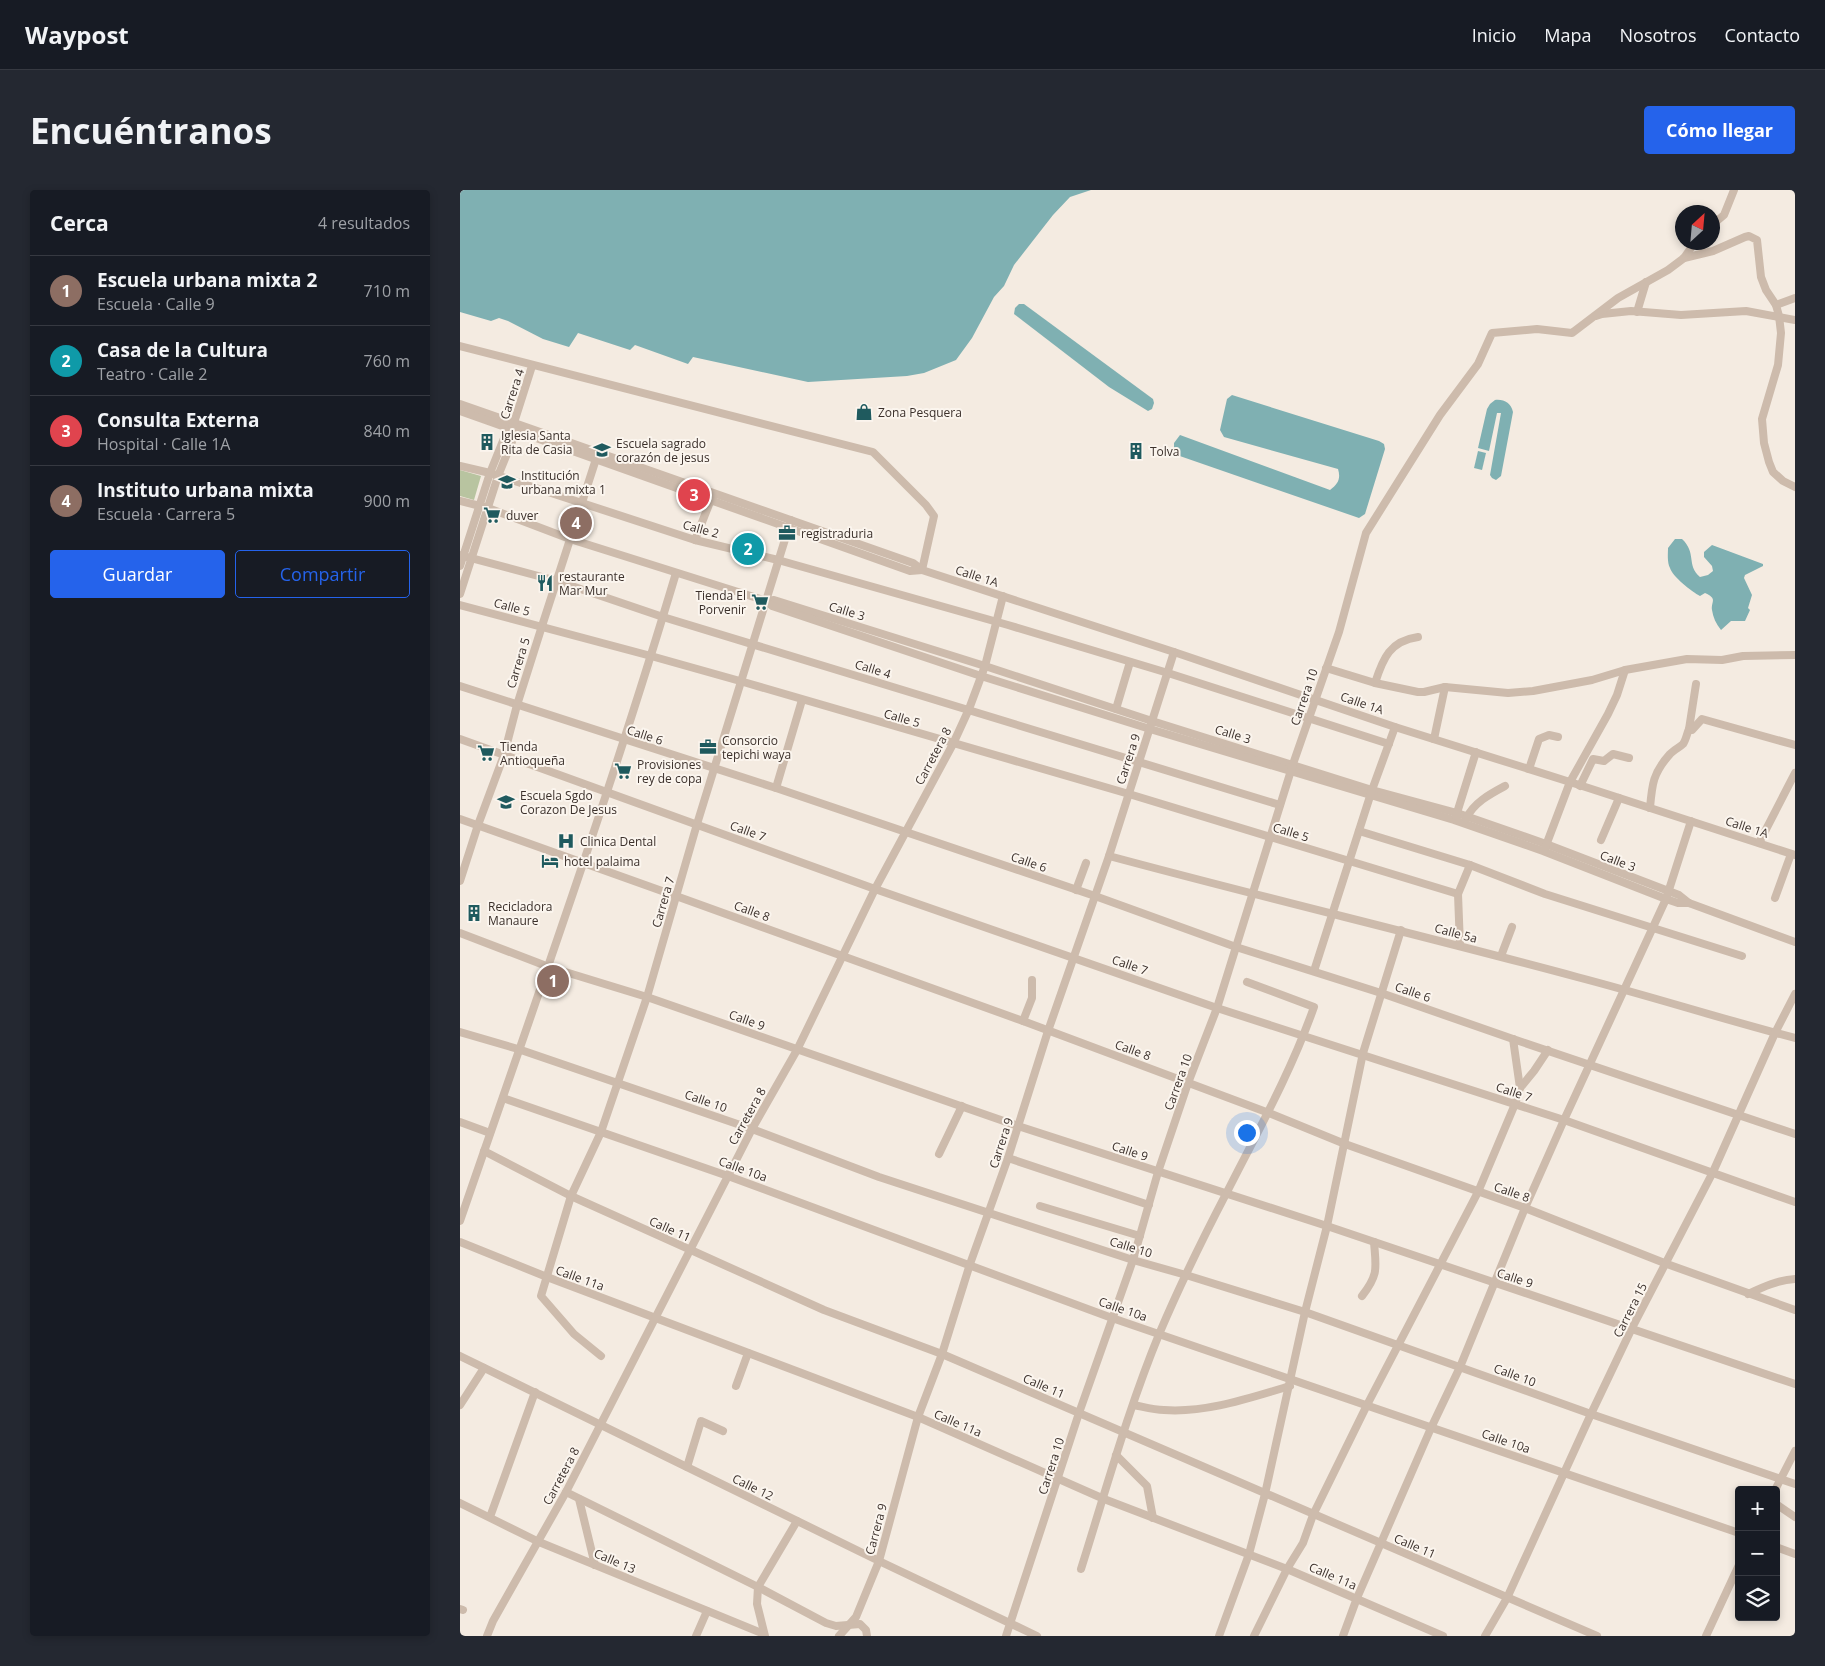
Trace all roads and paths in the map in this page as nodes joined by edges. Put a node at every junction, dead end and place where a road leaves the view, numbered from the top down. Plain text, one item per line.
1 (1734, 190) edge
2 (1720, 218) edge
3 (1690, 250) edge
4 (1684, 258) junction
5 (1646, 282) junction
6 (1795, 298) edge
7 (1776, 304) junction
8 (1637, 312) junction
9 (1779, 316) junction
10 (1590, 319) junction
11 (1795, 320) edge
12 (460, 346) edge
13 (532, 366) junction
14 (460, 404) edge
15 (460, 411) edge
16 (514, 425) junction
17 (597, 455) junction
18 (460, 466) edge
19 (494, 474) junction
20 (1795, 487) edge
21 (712, 496) junction
22 (460, 501) edge
23 (581, 504) junction
24 (484, 507) junction
25 (789, 524) junction
26 (570, 539) junction
27 (695, 540) junction
28 (465, 556) edge
29 (778, 560) junction
30 (460, 566) edge
31 (922, 570) junction
32 (676, 572) junction
33 (557, 581) junction
34 (460, 594) edge
35 (1003, 596) junction
36 (766, 601) junction
37 (460, 605) edge
38 (663, 617) junction
39 (997, 623) junction
40 (542, 626) junction
41 (1418, 637) dead end
42 (753, 644) junction
43 (1174, 652) junction
44 (1795, 655) edge
45 (651, 656) junction
46 (1130, 662) junction
47 (984, 666) junction
48 (1326, 668) junction
49 (1625, 670) junction
50 (1168, 673) junction
51 (981, 676) junction
52 (740, 682) junction
53 (1375, 683) junction
54 (1696, 684) dead end
55 (460, 686) edge
56 (1445, 687) junction
57 (1315, 699) junction
58 (802, 700) junction
59 (517, 705) junction
60 (969, 709) junction
61 (1116, 709) junction
62 (1308, 718) junction
63 (1151, 725) junction
64 (1395, 727) junction
65 (1689, 729) junction
66 (1558, 737) dead end
67 (460, 739) edge
68 (1434, 739) junction
69 (623, 740) junction
70 (953, 744) junction
71 (1389, 744) junction
72 (1795, 745) edge
73 (1476, 752) junction
74 (504, 755) junction
75 (1629, 758) dead end
76 (1139, 762) junction
77 (1292, 768) junction
78 (715, 769) junction
79 (1529, 769) junction
80 (1795, 773) edge
81 (1570, 782) junction
82 (1505, 786) dead end
83 (1580, 786) junction
84 (776, 788) junction
85 (1371, 792) junction
86 (607, 793) junction
87 (1129, 794) junction
88 (1619, 798) junction
89 (1280, 805) junction
90 (1650, 808) junction
91 (1455, 816) junction
92 (460, 819) edge
93 (1466, 820) junction
94 (1692, 821) junction
95 (697, 824) junction
96 (478, 825) junction
97 (1359, 831) junction
98 (905, 832) junction
99 (1270, 837) junction
100 (1601, 840) dead end
101 (1759, 843) junction
102 (1545, 848) junction
103 (1793, 855) edge
104 (1109, 856) junction
105 (1349, 861) junction
106 (1086, 863) dead end
107 (583, 864) junction
108 (1470, 865) junction
109 (460, 881) edge
110 (875, 889) junction
111 (1076, 890) junction
112 (1252, 894) junction
113 (1458, 894) junction
114 (1668, 895) junction
115 (676, 896) junction
116 (1095, 896) junction
117 (1775, 898) dead end
118 (1332, 914) junction
119 (1512, 927) dead end
120 (1652, 927) junction
121 (1401, 930) junction
122 (460, 933) edge
123 (1795, 942) edge
124 (1460, 946) junction
125 (1236, 947) junction
126 (1501, 956) junction
127 (1742, 956) dead end
128 (842, 957) junction
129 (1073, 957) junction
130 (549, 967) junction
131 (1314, 971) junction
132 (1032, 980) dead end
133 (1246, 982) dead end
134 (1624, 989) junction
135 (1381, 993) junction
136 (1795, 994) edge
137 (647, 997) junction
138 (1217, 1008) junction
139 (1023, 1021) junction
140 (1048, 1031) junction
141 (460, 1032) edge
142 (1775, 1033) junction
143 (1304, 1035) junction
144 (1795, 1038) edge
145 (1513, 1039) junction
146 (518, 1049) junction
147 (797, 1050) junction
148 (1548, 1050) junction
149 (1363, 1053) junction
150 (1590, 1064) junction
151 (1188, 1083) junction
152 (618, 1084) junction
153 (1520, 1088) junction
154 (503, 1098) junction
155 (1515, 1104) junction
156 (962, 1106) junction
157 (1269, 1112) junction
158 (1738, 1115) junction
159 (1564, 1120) junction
160 (460, 1122) edge
161 (1018, 1126) junction
162 (752, 1129) junction
163 (601, 1132) junction
164 (490, 1133) junction
165 (1795, 1134) edge
166 (1345, 1144) junction
167 (484, 1151) junction
168 (940, 1154) dead end
169 (1008, 1158) junction
170 (1158, 1172) junction
171 (1713, 1172) junction
172 (728, 1176) junction
173 (1478, 1192) junction
174 (1226, 1194) junction
175 (571, 1196) junction
176 (1795, 1202) edge
177 (1149, 1205) junction
178 (1040, 1206) dead end
179 (1526, 1208) junction
180 (988, 1213) junction
181 (460, 1221) edge
182 (1327, 1226) junction
183 (1140, 1236) junction
184 (460, 1242) edge
185 (1374, 1242) junction
186 (689, 1250) junction
187 (1132, 1260) junction
188 (970, 1264) junction
189 (1439, 1264) junction
190 (1666, 1264) junction
191 (1186, 1275) junction
192 (547, 1278) junction
193 (1795, 1279) edge
194 (1495, 1283) junction
195 (1748, 1294) junction
196 (1362, 1296) dead end
197 (1795, 1310) edge
198 (1305, 1312) junction
199 (654, 1318) junction
200 (1112, 1318) junction
201 (1632, 1328) junction
202 (1160, 1334) junction
203 (1398, 1346) junction
204 (748, 1353) junction
205 (942, 1354) junction
206 (460, 1356) edge
207 (601, 1356) dead end
208 (1460, 1367) junction
209 (484, 1368) junction
210 (1291, 1382) junction
211 (1795, 1384) edge
212 (736, 1386) dead end
213 (535, 1392) junction
214 (460, 1405) edge
215 (1367, 1405) junction
216 (1134, 1406) junction
217 (1079, 1413) junction
218 (1591, 1414) junction
219 (918, 1417) junction
220 (601, 1424) junction
221 (1431, 1428) junction
222 (1123, 1430) junction
223 (723, 1431) dead end
224 (1795, 1451) edge
225 (1116, 1455) junction
226 (687, 1467) junction
227 (1564, 1473) junction
228 (1059, 1479) junction
229 (1782, 1479) junction
230 (1795, 1484) edge
231 (1778, 1486) edge
232 (566, 1492) junction
233 (1265, 1494) junction
234 (580, 1499) junction
235 (1104, 1499) junction
236 (460, 1503) edge
237 (1780, 1507) edge
238 (1313, 1515) junction
239 (490, 1517) junction
240 (1795, 1517) edge
241 (1153, 1518) junction
242 (797, 1521) junction
243 (1735, 1532) edge
244 (539, 1542) junction
245 (1381, 1544) junction
246 (1780, 1548) edge
247 (1249, 1554) junction
248 (1795, 1554) edge
249 (879, 1561) junction
250 (595, 1565) junction
251 (1081, 1569) dead end
252 (1287, 1569) junction
253 (1735, 1574) edge
254 (758, 1587) junction
255 (1357, 1598) junction
256 (1507, 1598) junction
257 (707, 1611) junction
258 (849, 1624) junction
259 (1010, 1624) junction
260 (764, 1635) edge
261 (487, 1636) edge
262 (696, 1636) edge
263 (839, 1636) edge
264 (867, 1636) edge
265 (1006, 1636) edge
266 (1037, 1636) edge
267 (1219, 1636) edge
268 (1254, 1636) edge
269 (1343, 1636) edge
270 (1443, 1636) edge
271 (1485, 1636) edge
272 (1597, 1636) edge
273 (1706, 1636) edge

1 - 2 street
3 - 4 street
4 - 5 street
4 - 7 street
5 - 8 street
5 - 10 street
6 - 7 street
7 - 9 street
8 - 9 street
8 - 10 street
9 - 11 street
9 - 20 street
10 - 48 street, Carrera 10
12 - 13 street
13 - 16 street, Carrera 4
13 - 31 street
14 - 16 street, Calle 1A
15 - 16 street, Calle 1A
16 - 17 street, Calle 1A
16 - 19 street, Carrera 4
17 - 21 street, Calle 1A
17 - 23 street, Carrera 5
18 - 19 street, Calle 2
19 - 23 street, Calle 2
19 - 24 street, Carrera 4
21 - 25 street, Calle 1A
21 - 27 street
22 - 24 street, Calle 3
23 - 26 street, Carrera 5
23 - 27 street, Calle 2
24 - 26 street, Calle 3
24 - 28 street, Carrera 4
25 - 29 street, Carrera 7
25 - 31 street, Calle 1A
26 - 32 street, Calle 3
26 - 33 street, Carrera 5
27 - 29 street, Calle 2
28 - 30 street, Carrera 4
28 - 33 street, Calle 4
28 - 34 street, Carrera 4
29 - 36 street, Carrera 7
29 - 39 street, Calle 2
31 - 35 street, Calle 1A
32 - 36 street, Calle 3
32 - 38 street
33 - 38 street, Calle 4
33 - 40 street, Carrera 5
35 - 39 street, Carretera 8
35 - 43 street, Calle 1A
36 - 42 street, Carrera 7
36 - 47 street, Calle 3
36 - 51 street, Calle 3
37 - 40 street, Calle 5
38 - 42 street, Calle 4
38 - 45 street
39 - 46 street, Calle 2
39 - 47 street, Carretera 8
40 - 45 street, Calle 5
40 - 59 street, Carrera 5
41 - 53 street
42 - 52 street, Carrera 7
42 - 60 street, Calle 4
43 - 50 street, Carrera 9
43 - 57 street, Calle 1A
44 - 49 street
45 - 52 street, Calle 5
45 - 69 street
46 - 50 street, Calle 2
46 - 61 street
47 - 51 street, Carretera 8
47 - 61 street, Calle 3
48 - 53 street
48 - 57 street, Carrera 10
49 - 56 street
49 - 81 street
50 - 62 street, Calle 2
50 - 63 street, Carrera 9
51 - 60 street, Carretera 8
51 - 63 street, Calle 3
52 - 58 street, Calle 5
52 - 78 street, Carrera 7
53 - 56 street
54 - 65 street
55 - 59 street, Calle 6
56 - 68 street
57 - 62 street, Carrera 10
57 - 64 street, Calle 1A
58 - 70 street, Calle 5
58 - 84 street
59 - 69 street, Calle 6
59 - 74 street, Carrera 5
60 - 70 street, Carretera 8
60 - 76 street, Calle 4
61 - 63 street, Calle 3
62 - 71 street, Calle 2
62 - 77 street, Carrera 10
63 - 76 street, Carrera 9
63 - 77 street, Calle 3
64 - 68 street, Calle 1A
64 - 71 street
65 - 72 street
65 - 90 street
66 - 79 street
67 - 74 street, Calle 7
68 - 73 street, Calle 1A
69 - 78 street, Calle 6
69 - 86 street
70 - 87 street, Calle 5
70 - 98 street, Carretera 8
71 - 85 street
73 - 79 street, Calle 1A
73 - 91 street
74 - 86 street, Calle 7
74 - 96 street, Carrera 5
75 - 83 street
76 - 87 street, Carrera 9
76 - 89 street, Calle 4
77 - 85 street, Calle 3
77 - 89 street, Carrera 10
78 - 84 street, Calle 6
78 - 95 street, Carrera 7
79 - 81 street, Calle 1A
80 - 101 street
81 - 83 street, Calle 1A
81 - 102 street
82 - 93 street
83 - 88 street, Calle 1A
84 - 98 street, Calle 6
85 - 91 street, Calle 3
85 - 97 street
86 - 95 street, Calle 7
86 - 107 street
87 - 99 street, Calle 5
87 - 104 street, Carrera 9
88 - 90 street, Calle 1A
88 - 100 street
89 - 99 street, Carrera 10
90 - 94 street, Calle 1A
91 - 93 street, Calle 3
92 - 96 street, Calle 8
93 - 102 street, Calle 3
94 - 101 street, Calle 1A
94 - 114 street
95 - 110 street, Calle 7
95 - 115 street, Carrera 7
96 - 107 street, Calle 8
96 - 109 street, Carrera 5
97 - 105 street
97 - 108 street
98 - 110 street, Carretera 8
98 - 111 street, Calle 6
99 - 105 street, Calle 5
99 - 112 street, Carrera 10
101 - 103 street, Calle 1A
102 - 114 street, Calle 3
103 - 117 street
104 - 112 street, Calle 5a
104 - 116 street, Carrera 9
105 - 113 street, Calle 5
105 - 118 street
106 - 111 street
107 - 115 street, Calle 8
107 - 130 street
108 - 113 street
108 - 120 street
110 - 128 street, Carretera 8
110 - 129 street, Calle 7
111 - 116 street, Calle 6
112 - 118 street, Calle 5a
112 - 125 street, Carrera 10
113 - 124 street
114 - 120 street
114 - 123 street, Calle 3
115 - 128 street, Calle 8
115 - 137 street, Carrera 7
116 - 125 street, Calle 6
116 - 129 street, Carrera 9
118 - 121 street, Calle 5a
118 - 131 street
119 - 126 street
120 - 127 street
120 - 134 street
121 - 124 street, Calle 5a
121 - 135 street
122 - 130 street, Calle 9
124 - 126 street, Calle 5a
125 - 131 street, Calle 6
125 - 138 street, Carrera 10
126 - 134 street, Calle 5a
128 - 139 street, Calle 8
128 - 147 street, Carretera 8
129 - 138 street, Calle 7
129 - 140 street, Carrera 9
130 - 137 street, Calle 9
130 - 146 street
131 - 135 street, Calle 6
132 - 139 street
133 - 143 street
134 - 142 street, Calle 5a
134 - 150 street
135 - 145 street, Calle 6
135 - 149 street
136 - 142 street, Carrera 15
137 - 147 street, Calle 9
137 - 152 street, Carrera 7
138 - 143 street, Calle 7
138 - 151 street, Carrera 10
139 - 140 street, Calle 8
140 - 151 street, Calle 8
140 - 161 street, Carrera 9
141 - 146 street, Calle 10
142 - 144 street, Calle 5a
142 - 158 street, Carrera 15
143 - 149 street, Calle 7
143 - 157 street
145 - 148 street, Calle 6
145 - 153 street
146 - 152 street, Calle 10
146 - 154 street
147 - 156 street, Calle 9
147 - 162 street, Carretera 8
148 - 150 street, Calle 6
148 - 153 street
149 - 155 street, Calle 7
149 - 166 street
150 - 158 street, Calle 6
150 - 159 street
151 - 157 street, Calle 8
151 - 170 street, Carrera 10
152 - 162 street, Calle 10
152 - 163 street, Carrera 7
153 - 155 street
154 - 163 street, Calle 10a
154 - 164 street
155 - 159 street, Calle 7
155 - 173 street
156 - 161 street, Calle 9
156 - 168 street
157 - 166 street, Calle 8
157 - 174 street
158 - 165 street, Calle 6
158 - 171 street, Carrera 15
159 - 171 street, Calle 7
159 - 179 street
160 - 164 street
161 - 169 street, Carrera 9
161 - 170 street, Calle 9
162 - 172 street, Carretera 8
162 - 180 street, Calle 10
163 - 172 street, Calle 10a
163 - 175 street, Carrera 7
164 - 167 street
166 - 173 street, Calle 8
166 - 182 street
167 - 175 street, Calle 11
167 - 181 street
169 - 177 street
169 - 180 street, Carrera 9
170 - 174 street, Calle 9
170 - 177 street, Carrera 10
171 - 176 street, Calle 7
171 - 190 street, Carrera 15
172 - 186 street, Carretera 8
172 - 188 street, Calle 10a
173 - 179 street, Calle 8
173 - 189 street
174 - 182 street, Calle 9
174 - 191 street
175 - 186 street, Calle 11
175 - 192 street, Carrera 7
177 - 183 street, Carrera 10
178 - 183 street
179 - 190 street, Calle 8
179 - 194 street
180 - 187 street, Calle 10
180 - 188 street, Carrera 9
182 - 185 street, Calle 9
182 - 198 street
183 - 187 street, Carrera 10
184 - 192 street, Calle 11a
185 - 189 street, Calle 9
185 - 196 street
186 - 199 street, Carretera 8
186 - 205 street, Calle 11
187 - 191 street, Calle 10
187 - 200 street, Carrera 10
188 - 200 street, Calle 10a
188 - 205 street, Carrera 9
189 - 194 street, Calle 9
189 - 203 street
190 - 195 street, Calle 8
190 - 201 street, Carrera 15
191 - 198 street, Calle 10
191 - 202 street
192 - 199 street, Calle 11a
192 - 207 street, Carrera 7
193 - 195 street
194 - 201 street, Calle 9
194 - 208 street
195 - 197 street, Calle 8
198 - 203 street, Calle 10
198 - 210 street
199 - 204 street, Calle 11a
199 - 220 street, Carretera 8
200 - 202 street, Calle 10a
200 - 217 street, Carrera 10
201 - 211 street, Calle 9
201 - 218 street, Carrera 15
202 - 210 street, Calle 10a
202 - 216 street
203 - 208 street, Calle 10
203 - 215 street
204 - 212 street
204 - 219 street, Calle 11a
205 - 217 street, Calle 11
205 - 219 street, Carrera 9
206 - 209 street, Calle 12
208 - 218 street, Calle 10
208 - 221 street
209 - 213 street, Calle 12
209 - 214 street
210 - 215 street, Calle 10a
210 - 216 street
210 - 233 street
213 - 220 street, Calle 12
213 - 239 street
215 - 221 street, Calle 10a
215 - 238 street
216 - 222 street
217 - 222 street, Calle 11
217 - 228 street, Carrera 10
218 - 227 street, Carrera 15
218 - 229 street, Calle 10
219 - 228 street, Calle 11a
219 - 249 street, Carrera 9
220 - 226 street, Calle 12
220 - 232 street, Carretera 8
221 - 227 street, Calle 10a
221 - 245 street
222 - 225 street
222 - 233 street, Calle 11
223 - 226 street
224 - 229 street
225 - 235 street
225 - 241 street
226 - 242 street, Calle 12
227 - 243 street, Calle 10a
227 - 256 street, Carrera 15
228 - 235 street, Calle 11a
228 - 259 street, Carrera 10
229 - 230 street, Calle 10
229 - 231 street
232 - 234 street
232 - 244 street, Carretera 8
233 - 238 street, Calle 11
233 - 247 street
234 - 250 street
234 - 254 street
235 - 241 street, Calle 11a
235 - 251 street
236 - 239 street, Calle 13
237 - 240 street
238 - 245 street, Calle 11
238 - 252 street
239 - 244 street, Calle 13
241 - 247 street, Calle 11a
242 - 249 street, Calle 12
242 - 254 street
244 - 250 street, Calle 13
244 - 261 street, Carretera 8
245 - 255 street
245 - 256 street, Calle 11
246 - 248 street
247 - 252 street, Calle 11a
247 - 267 street
249 - 258 street, Carrera 9
249 - 259 street, Calle 12
250 - 257 street, Calle 13
252 - 255 street, Calle 11a
252 - 268 street
253 - 273 street
254 - 258 street
254 - 260 street
255 - 269 street
255 - 270 street, Calle 11a
256 - 271 street, Carrera 15
256 - 272 street, Calle 11
257 - 260 street, Calle 13
257 - 262 street
258 - 263 street, Carrera 9
258 - 264 street
259 - 265 street, Carrera 10
259 - 266 street, Calle 12

